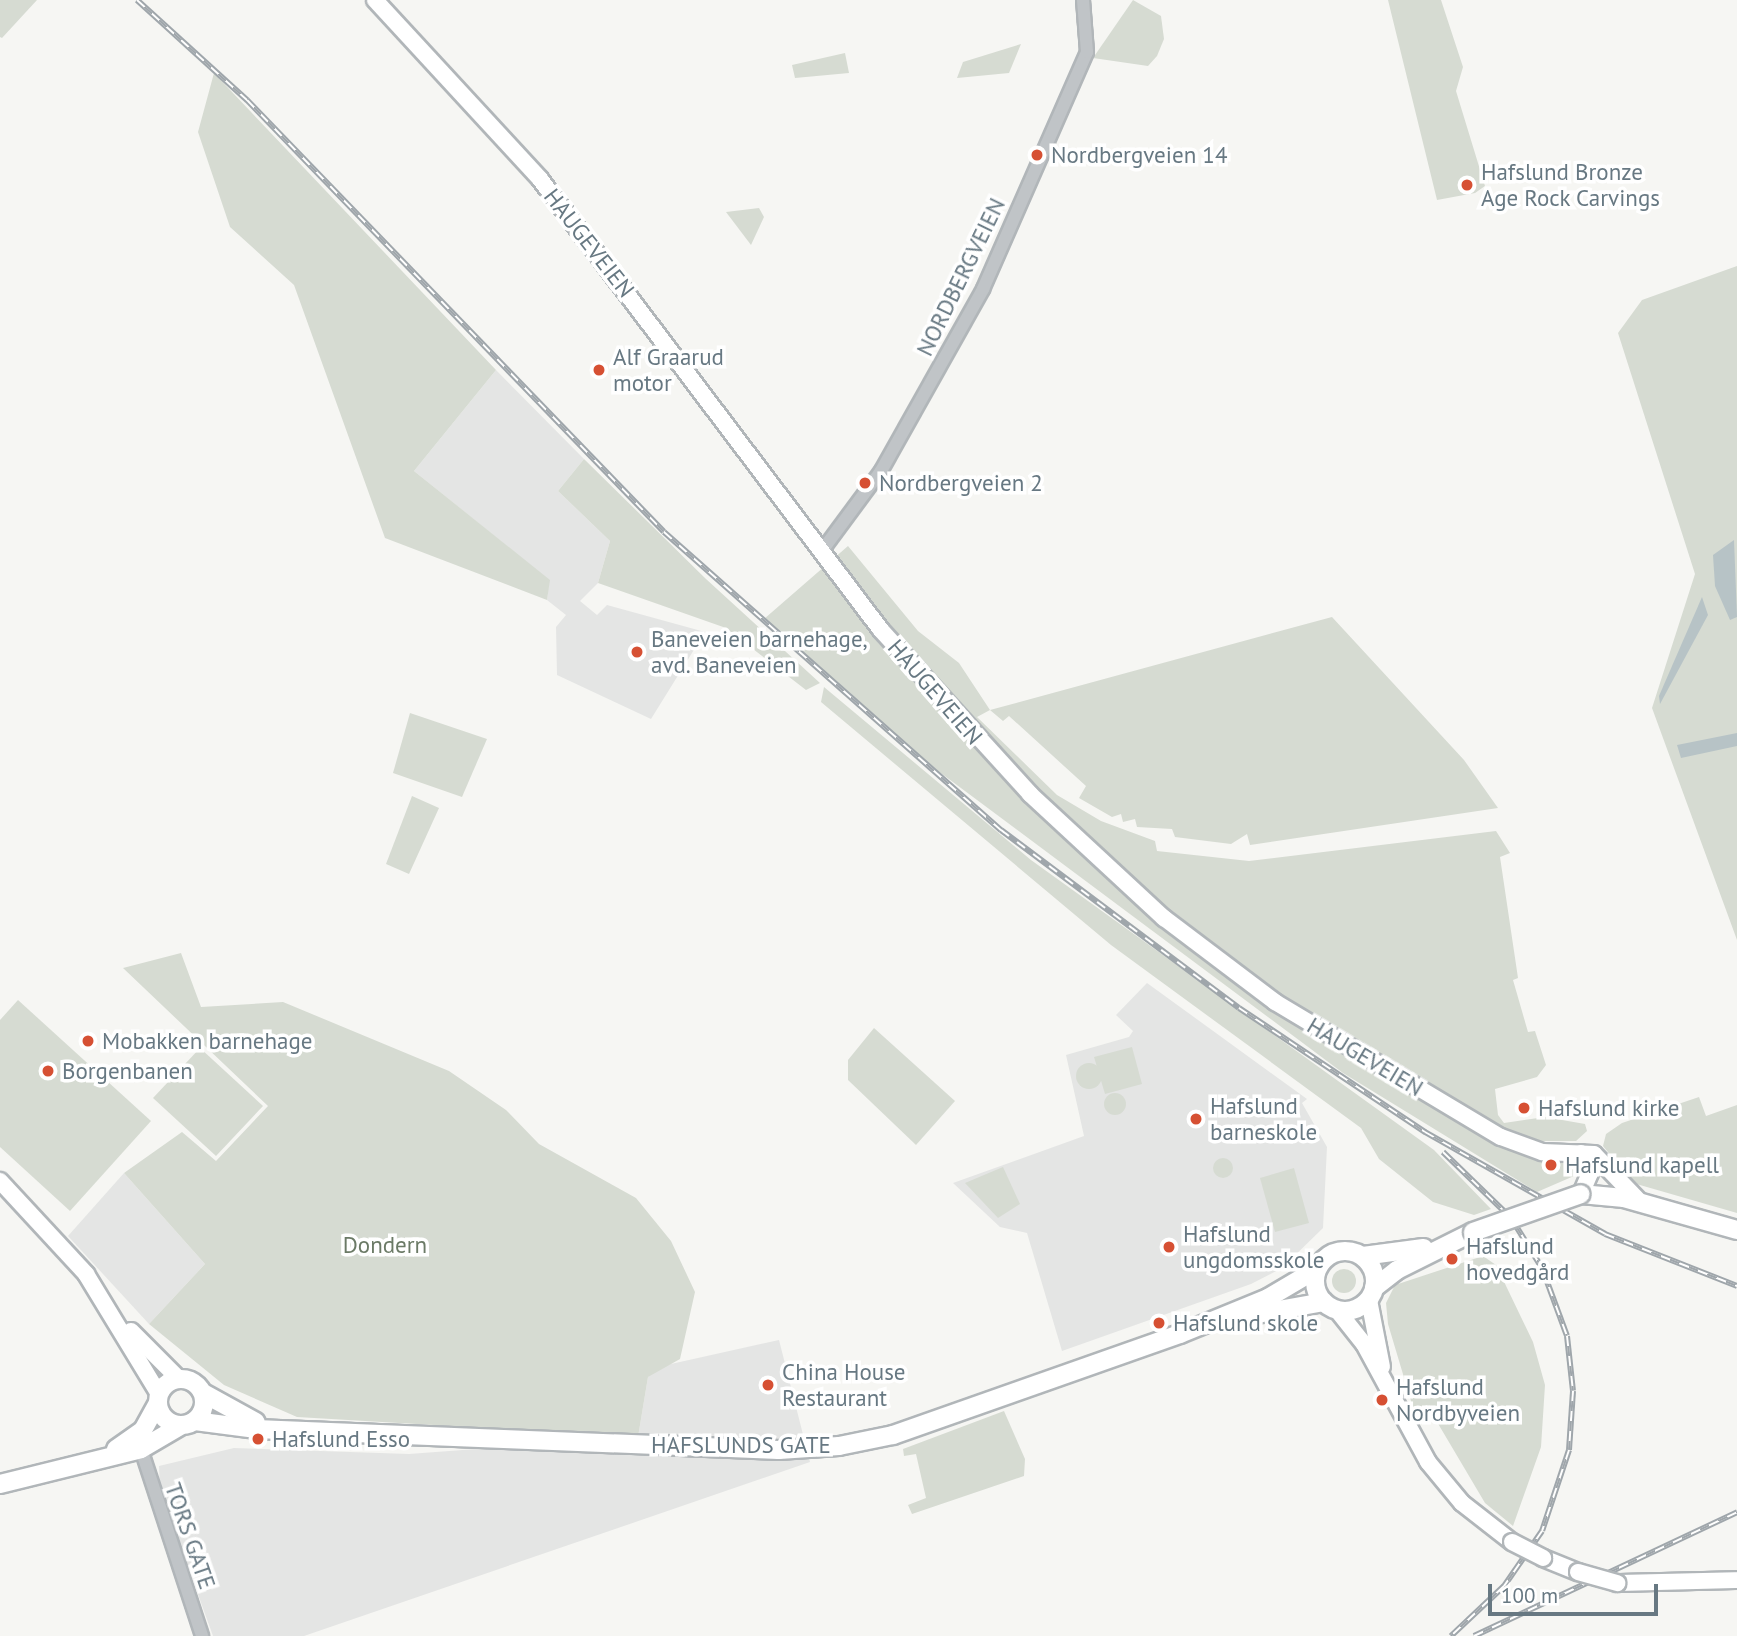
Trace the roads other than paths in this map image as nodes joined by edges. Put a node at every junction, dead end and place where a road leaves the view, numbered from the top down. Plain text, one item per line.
1 (375, 0) edge
2 (1083, 0) edge
3 (821, 552) junction
4 (1581, 1153) junction
5 (0, 1181) edge
6 (1581, 1194) junction
7 (1640, 1202) junction
8 (1737, 1230) edge
9 (1473, 1232) junction
10 (1363, 1256) junction
11 (1317, 1269) junction
12 (1371, 1294) junction
13 (1330, 1306) junction
14 (115, 1314) junction
15 (1180, 1334) junction
16 (179, 1379) junction
17 (1385, 1383) junction
18 (203, 1393) junction
19 (158, 1400) junction
20 (188, 1424) junction
21 (284, 1429) junction
22 (141, 1449) junction
23 (93, 1460) junction
24 (0, 1484) edge
25 (1737, 1580) edge
26 (202, 1636) edge

1 - 3 main road, HAUGEVEIEN
2 - 3 street, NORDBERGVEIEN
3 - 4 main road, HAUGEVEIEN
4 - 6 main road
4 - 7 main road, HAUGEVEIEN
5 - 14 main road
6 - 7 highway
6 - 9 highway, bridge
7 - 8 highway
9 - 10 highway
9 - 12 highway
10 - 11 highway
10 - 12 highway
11 - 13 highway
11 - 15 highway, HAFSLUNDS GATE
12 - 13 highway
12 - 17 main road
13 - 15 highway, HAFSLUNDS GATE
13 - 17 main road
14 - 16 main road
14 - 19 main road
15 - 21 highway, HAFSLUNDS GATE
16 - 18 highway
16 - 19 highway
17 - 25 main road, bridge
18 - 20 highway
18 - 21 highway, HAFSLUNDS GATE
19 - 20 highway
19 - 23 highway
20 - 21 highway, HAFSLUNDS GATE
20 - 22 highway
22 - 23 highway
22 - 26 street, TORS GATE
23 - 24 highway

